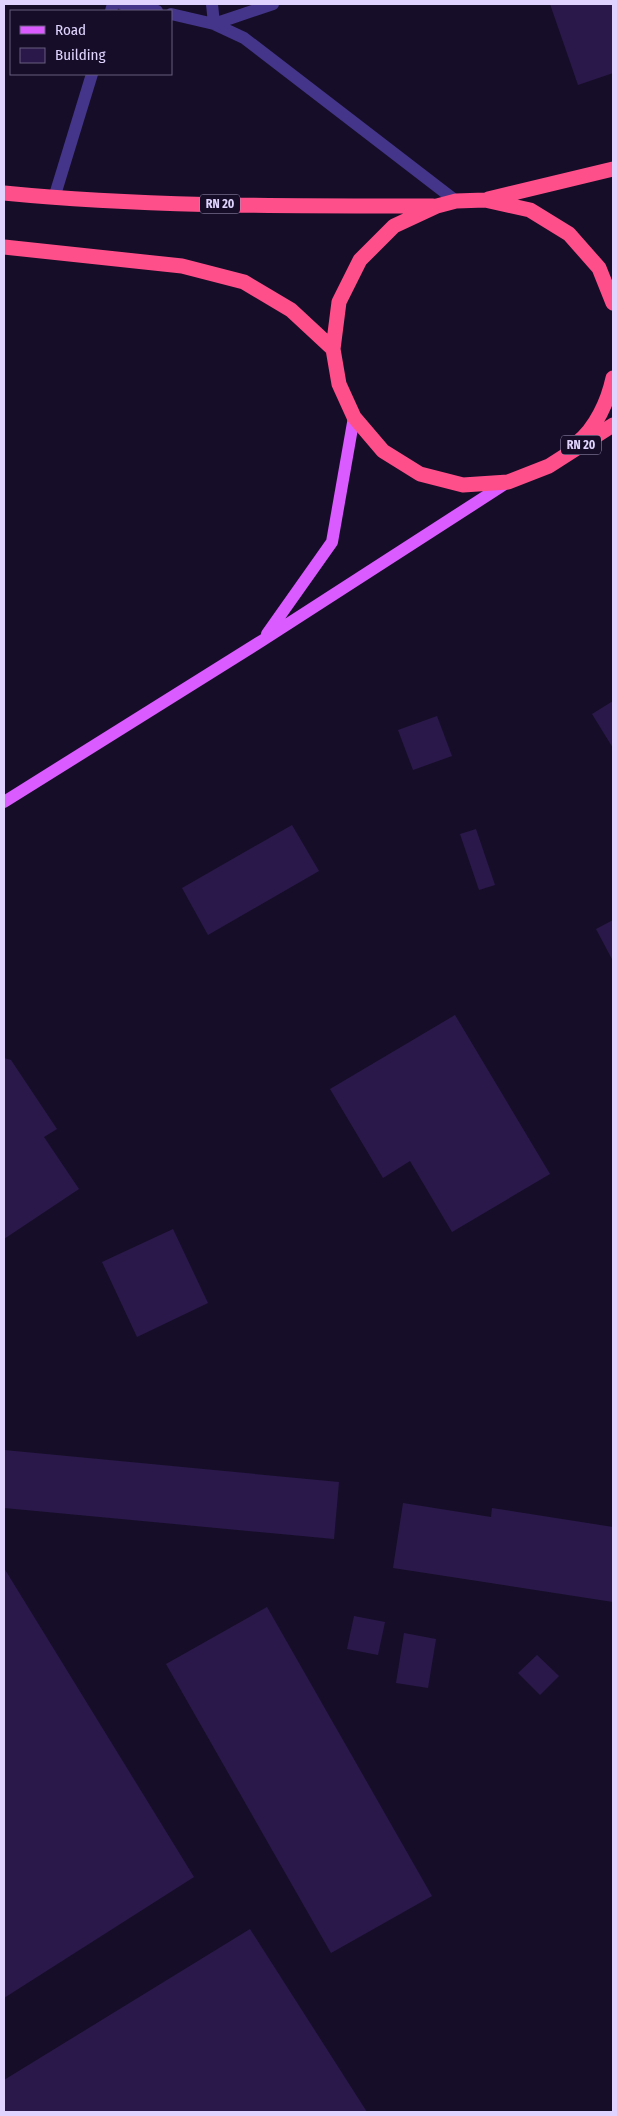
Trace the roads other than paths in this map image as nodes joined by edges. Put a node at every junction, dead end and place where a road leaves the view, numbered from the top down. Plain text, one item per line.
1 (122, 4) edge
2 (212, 4) edge
3 (273, 4) edge
4 (152, 10) edge
5 (172, 14) edge
6 (214, 24) junction
7 (92, 75) edge
8 (613, 169) edge
9 (4, 193) edge
10 (54, 198) junction
11 (486, 200) junction
12 (456, 201) junction
13 (437, 206) junction
14 (4, 248) edge
15 (613, 303) edge
16 (333, 349) junction
17 (613, 378) edge
18 (354, 417) junction
19 (613, 425) edge
20 (549, 466) junction
21 (508, 482) junction
22 (263, 640) junction
23 (4, 802) edge

1 - 4 street
2 - 6 street
3 - 6 street
5 - 6 street
6 - 12 street
7 - 10 street
8 - 11 highway
9 - 10 highway, RN 20
10 - 13 highway, RN 20
11 - 12 highway
11 - 15 highway
12 - 13 highway
13 - 16 highway
14 - 16 highway
16 - 18 highway
17 - 20 highway
18 - 21 highway
18 - 22 main road
19 - 20 highway, RN 20
20 - 21 highway
21 - 22 main road
22 - 23 main road

